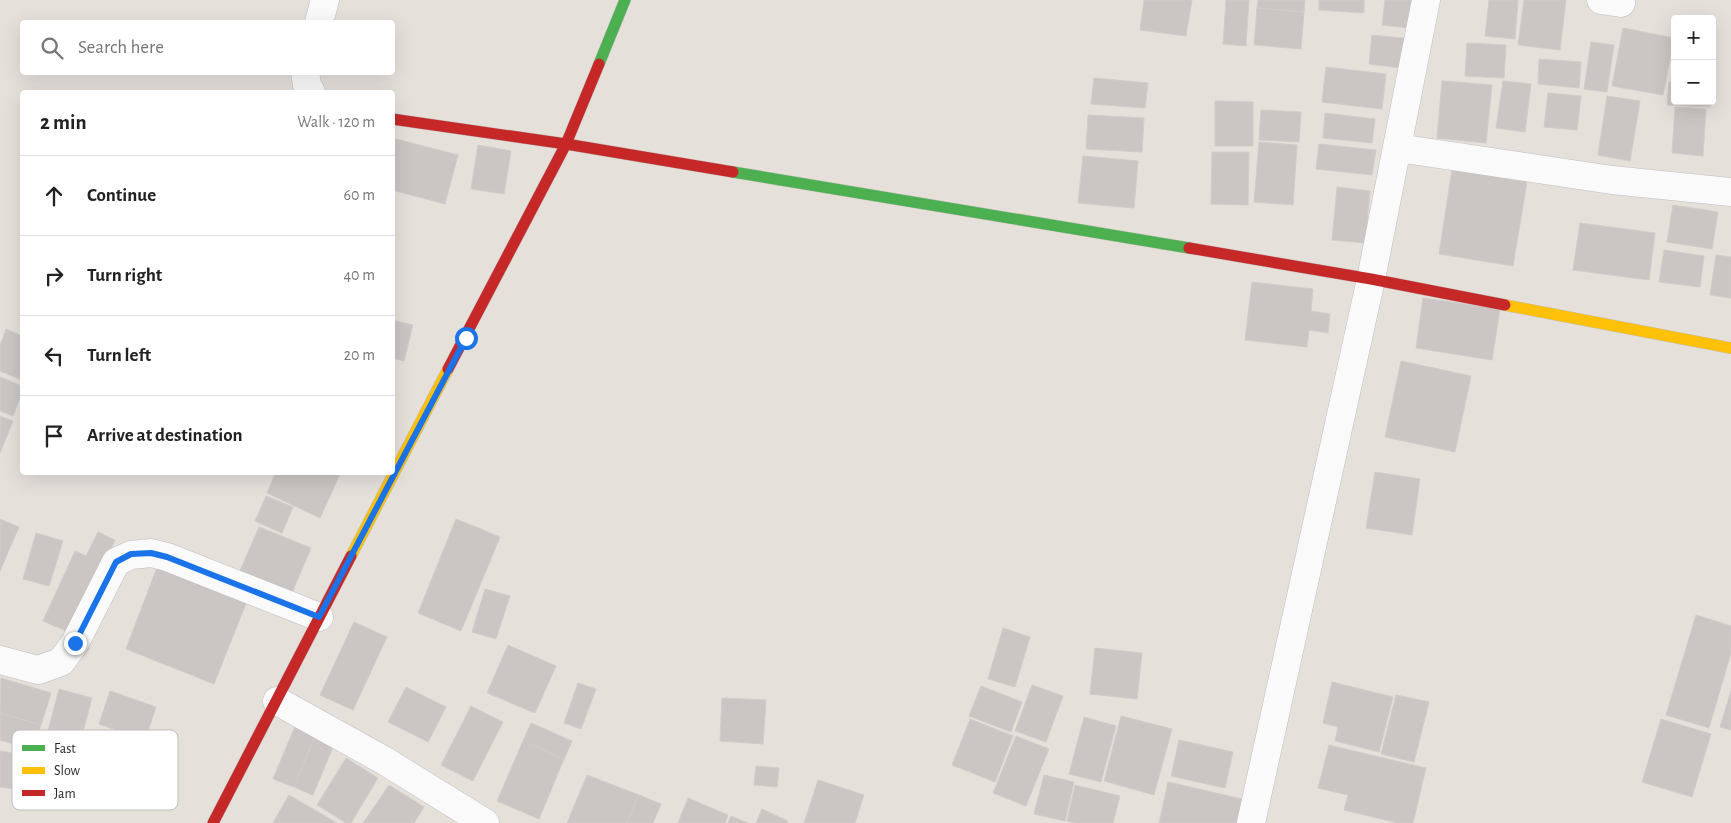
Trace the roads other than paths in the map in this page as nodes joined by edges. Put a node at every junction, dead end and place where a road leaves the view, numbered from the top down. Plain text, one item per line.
1 (325, 0) edge
2 (625, 0) edge
3 (1426, 0) edge
4 (320, 20) edge
5 (306, 75) edge
6 (310, 90) edge
7 (395, 119) edge
8 (566, 144) junction
9 (1398, 148) junction
10 (1731, 192) edge
11 (1371, 279) junction
12 (1731, 348) edge
13 (395, 471) edge
14 (393, 475) edge
15 (319, 617) junction
16 (0, 660) edge
17 (277, 701) junction
18 (213, 823) edge
19 (485, 823) edge
20 (1251, 823) edge

1 - 4 street
2 - 8 street
3 - 9 street
5 - 6 street
7 - 8 street
8 - 11 street
8 - 13 street
9 - 10 street
9 - 11 street
11 - 12 street
11 - 20 street
14 - 15 street
15 - 16 street
15 - 17 street
17 - 18 street
17 - 19 street

